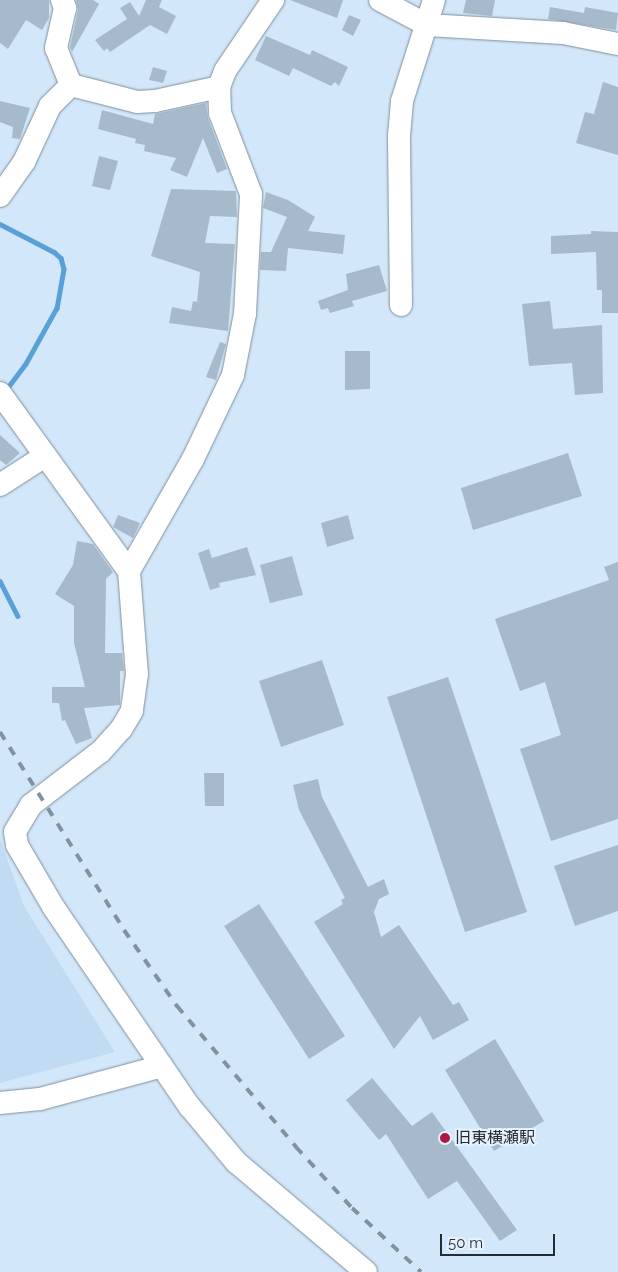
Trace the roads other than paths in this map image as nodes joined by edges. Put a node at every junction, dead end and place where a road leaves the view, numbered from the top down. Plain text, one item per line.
1 (62, 0) edge
2 (273, 0) edge
3 (380, 0) edge
4 (434, 0) edge
5 (427, 25) junction
6 (618, 44) edge
7 (71, 85) junction
8 (219, 87) junction
9 (0, 196) edge
10 (401, 305) dead end
11 (4, 399) edge
12 (45, 456) junction
13 (0, 485) edge
14 (129, 571) junction
15 (162, 1066) junction
16 (0, 1103) edge
17 (366, 1272) edge

1 - 7 street
2 - 8 street
3 - 5 street
4 - 5 street
5 - 6 street
5 - 10 street
7 - 8 street
7 - 9 street
8 - 14 street
11 - 12 street
12 - 13 street
12 - 14 street
14 - 15 street
15 - 16 street
15 - 17 street

